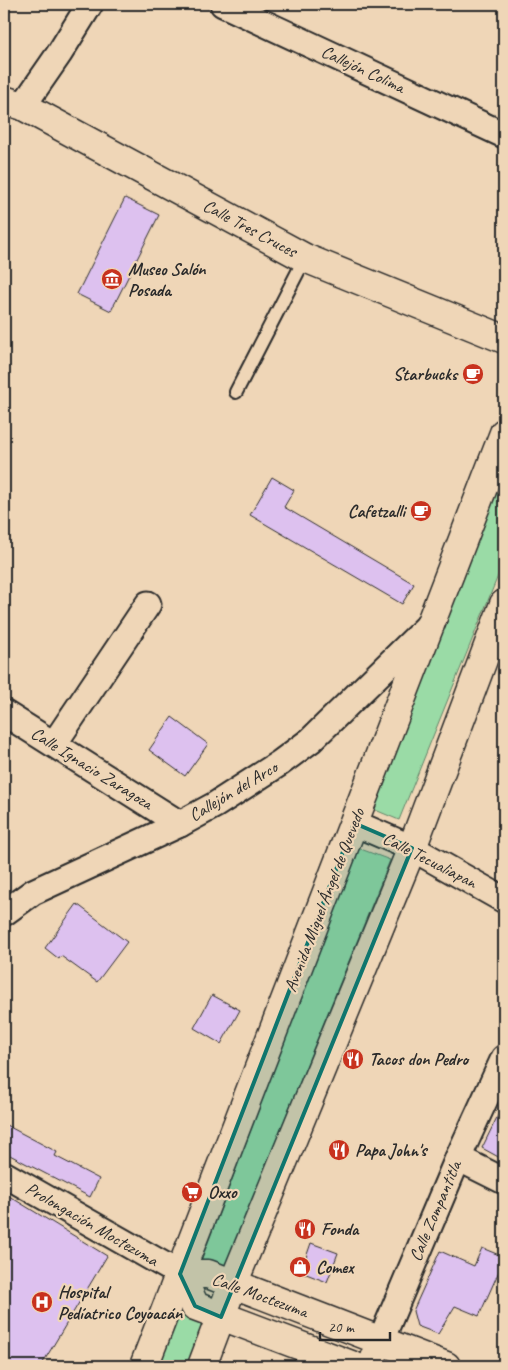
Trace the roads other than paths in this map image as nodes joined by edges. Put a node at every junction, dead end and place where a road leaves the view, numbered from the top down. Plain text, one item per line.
1 (90, 4) edge
2 (223, 4) edge
3 (13, 103) edge
4 (504, 135) edge
5 (305, 258) junction
6 (504, 339) edge
7 (236, 392) dead end
8 (504, 433) edge
9 (148, 604) dead end
10 (504, 604) edge
11 (431, 622) junction
12 (498, 640) edge
13 (4, 713) edge
14 (54, 744) junction
15 (354, 823) junction
16 (180, 824) junction
17 (412, 848) junction
18 (504, 900) edge
19 (4, 913) edge
20 (504, 1058) edge
21 (458, 1158) junction
22 (4, 1174) edge
23 (504, 1181) edge
24 (180, 1274) junction
25 (233, 1284) junction
26 (221, 1317) junction
27 (381, 1341) junction
28 (144, 1366) edge
29 (202, 1366) edge
30 (354, 1366) edge
31 (370, 1366) edge
32 (446, 1366) edge

1 - 3 street
2 - 4 street, Callejón Colima
3 - 5 main road, Calle Tres Cruces
5 - 6 main road, Calle Tres Cruces
5 - 7 lane
8 - 11 main road, Avenida Miguel Ángel de Quevedo
9 - 14 street
10 - 12 main road
11 - 15 main road, Avenida Miguel Ángel de Quevedo
11 - 16 street, Callejón del Arco
12 - 17 main road
13 - 14 street, Calle Ignacio Zaragoza
14 - 16 street, Calle Ignacio Zaragoza
15 - 17 street, Calle Tecualiapan
15 - 24 main road, Avenida Miguel Ángel de Quevedo
16 - 19 street, Callejón del Arco
17 - 18 street, Calle Tecualiapan
17 - 25 main road
20 - 21 street, Calle Zompantitla
21 - 23 street
21 - 27 street, Calle Zompantitla
22 - 24 street, Prolongación Moctezuma
24 - 25 main road, Calle Moctezuma
24 - 26 main road, Calle Moctezuma
24 - 28 main road, Avenida Miguel Ángel de Quevedo
25 - 26 main road
25 - 27 main road, Calle Moctezuma
26 - 29 main road
26 - 30 main road, Calle Moctezuma
27 - 31 street, Calle Zompantitla
27 - 32 main road, Calle Moctezuma

